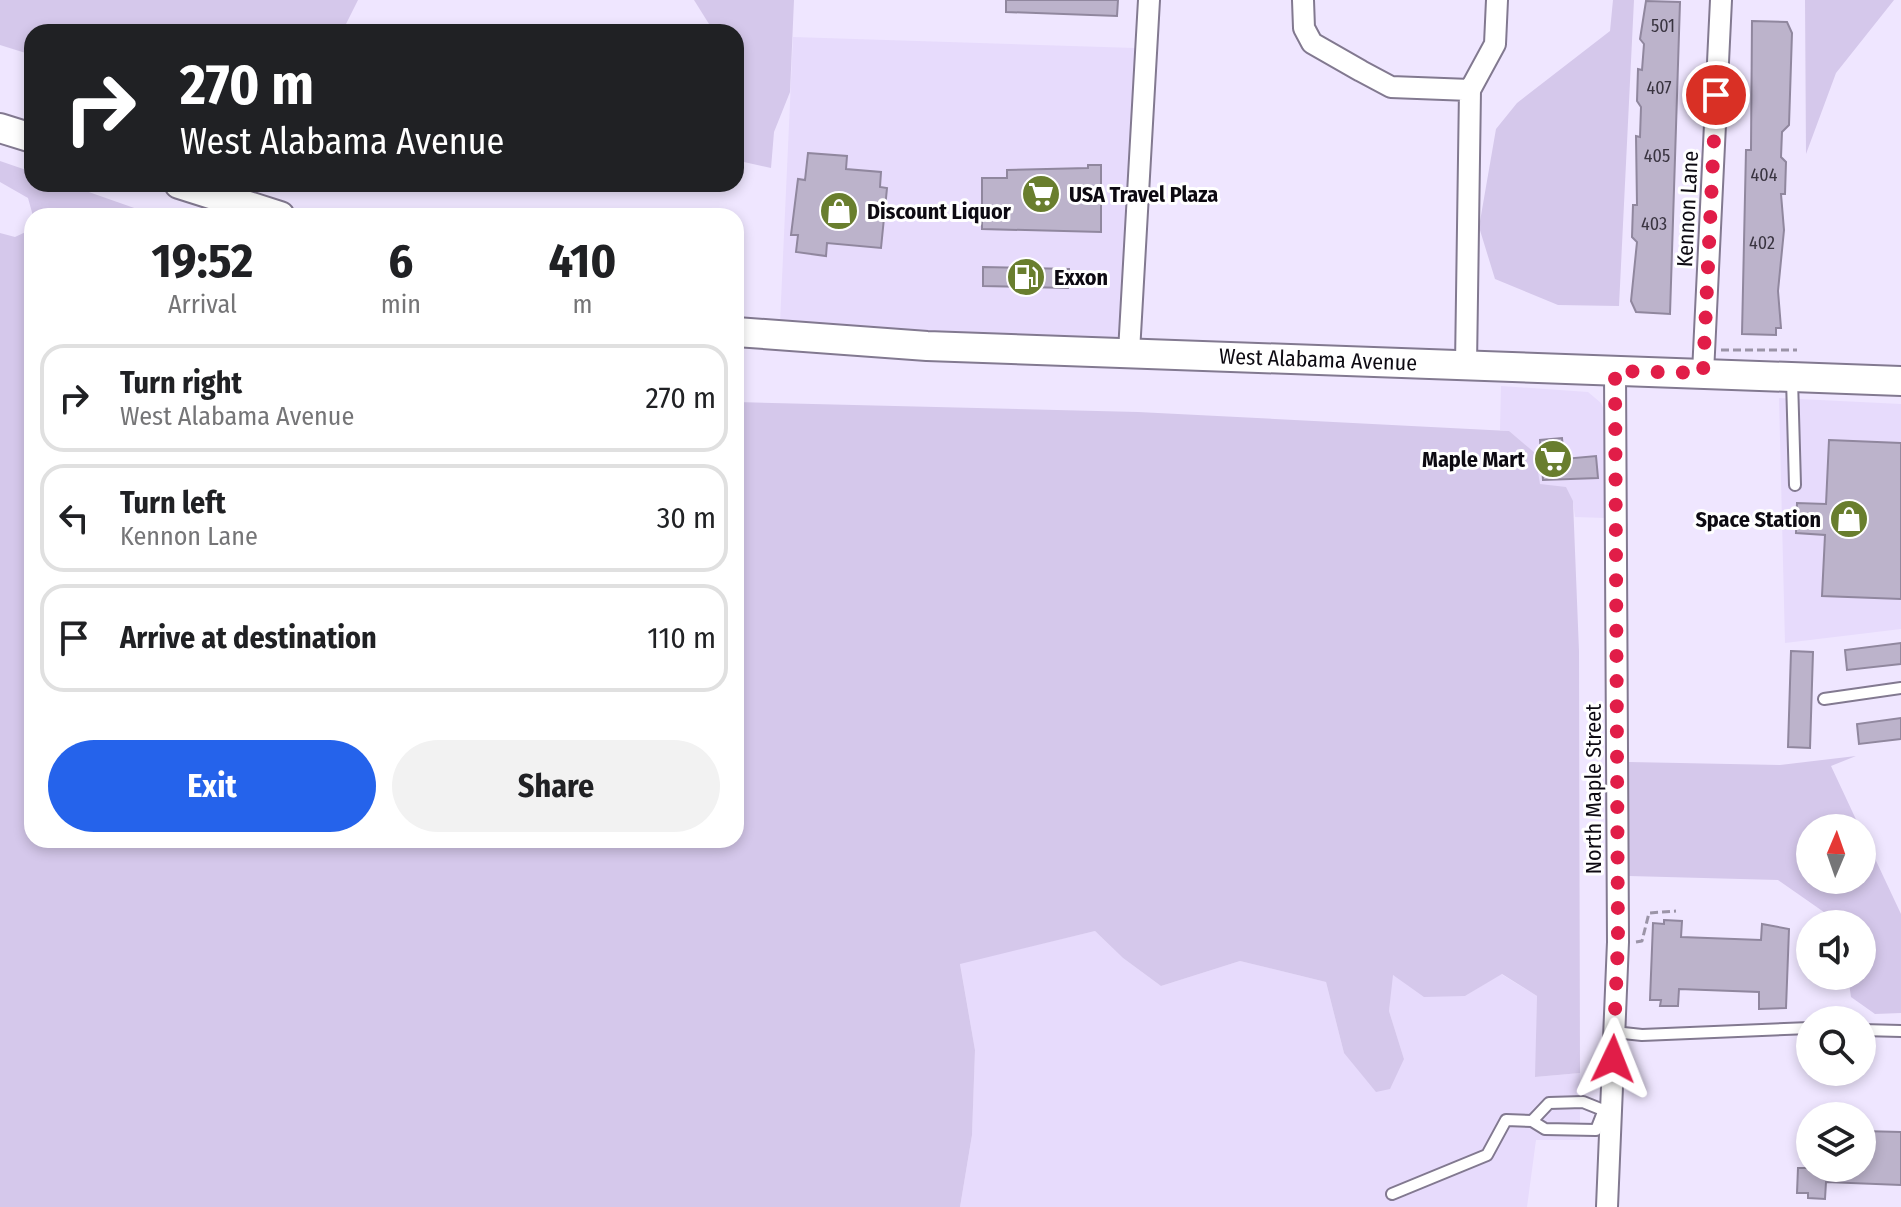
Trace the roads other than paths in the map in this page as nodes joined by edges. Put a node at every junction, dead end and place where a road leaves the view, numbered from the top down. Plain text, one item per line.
1 (1149, 0) edge
2 (1303, 0) edge
3 (1497, 0) edge
4 (1721, 0) edge
5 (1470, 90) junction
6 (0, 128) edge
7 (24, 136) edge
8 (204, 192) edge
9 (255, 208) edge
10 (744, 333) edge
11 (1129, 352) junction
12 (1704, 361) junction
13 (1794, 364) junction
14 (1466, 365) junction
15 (1615, 371) junction
16 (1901, 381) edge
17 (1795, 485) dead end
18 (1901, 688) edge
19 (1824, 699) dead end
20 (1796, 1028) edge
21 (1876, 1030) edge
22 (1901, 1031) edge
23 (1614, 1032) junction
24 (1607, 1112) junction
25 (1532, 1121) junction
26 (1392, 1194) dead end
27 (1607, 1207) edge

1 - 11 street
2 - 5 street
3 - 5 street
4 - 12 street, Kennon Lane
5 - 14 street
6 - 7 main road
8 - 9 main road
10 - 11 main road, West Alabama Avenue
11 - 14 main road, West Alabama Avenue
12 - 13 main road, West Alabama Avenue
12 - 15 main road, West Alabama Avenue
13 - 16 main road, West Alabama Avenue
13 - 17 lane
14 - 15 main road, West Alabama Avenue
15 - 23 street, North Maple Street
18 - 19 lane
20 - 23 lane
21 - 22 lane
23 - 24 street, North Maple Street
24 - 25 lane
24 - 25 lane
24 - 27 street, North Maple Street
25 - 26 lane

